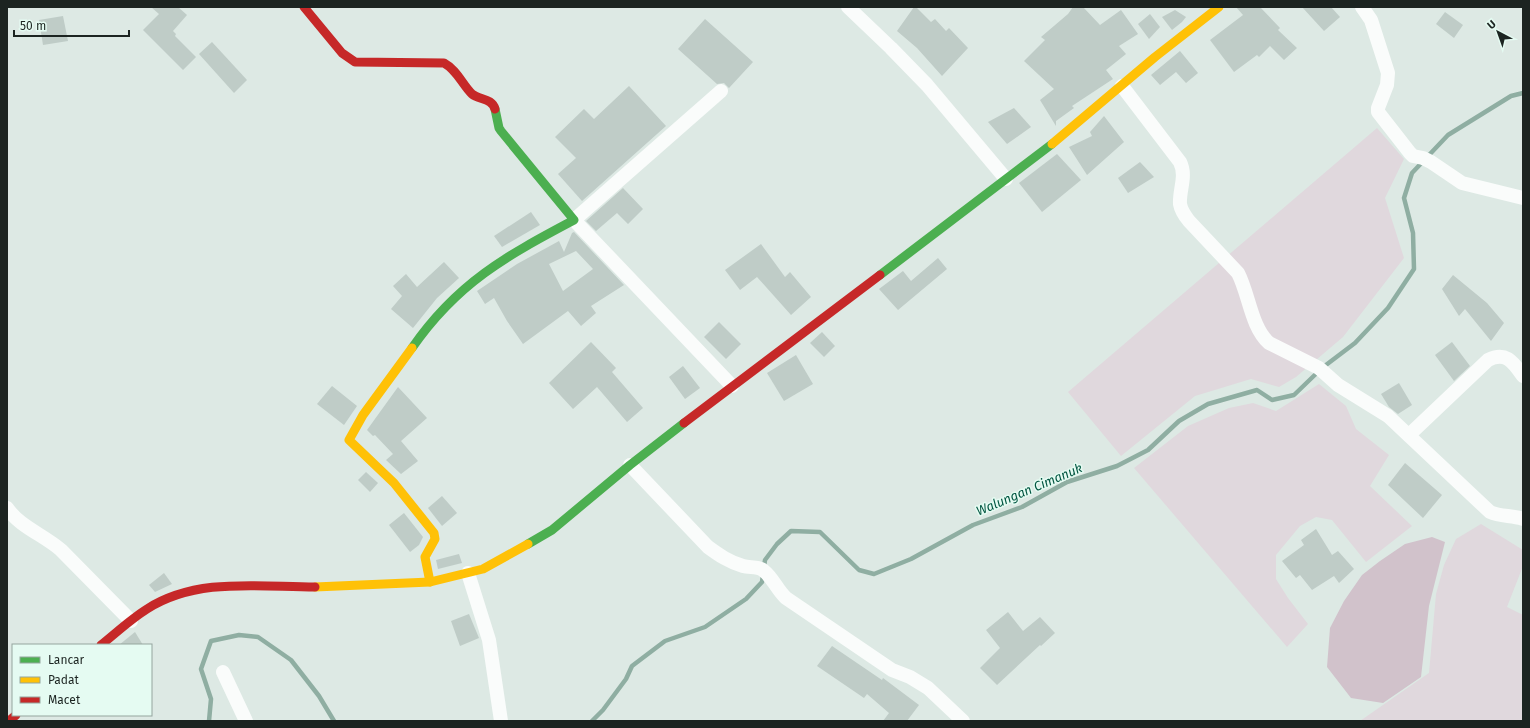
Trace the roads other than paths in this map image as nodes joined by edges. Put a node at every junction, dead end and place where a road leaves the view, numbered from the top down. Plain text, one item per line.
1 (304, 7) edge
2 (848, 7) edge
3 (1219, 7) edge
4 (1362, 7) edge
5 (1202, 12) edge
6 (1122, 86) junction
7 (721, 91) dead end
8 (1006, 179) junction
9 (1523, 198) edge
10 (574, 220) junction
11 (1523, 376) edge
12 (732, 386) junction
13 (1408, 435) junction
14 (630, 465) junction
15 (7, 508) edge
16 (1523, 519) edge
17 (468, 573) junction
18 (430, 582) junction
19 (131, 621) junction
20 (102, 644) edge
21 (223, 672) dead end
22 (246, 721) edge
23 (502, 721) edge
24 (963, 721) edge

1 - 10 street
2 - 8 street
3 - 5 street
4 - 9 street
5 - 6 street
6 - 8 street
6 - 13 street
7 - 10 street
8 - 12 street
10 - 12 street
10 - 18 street
11 - 13 street
12 - 14 street
13 - 16 street
14 - 17 street
14 - 24 street
15 - 19 street
17 - 18 street
17 - 23 street
18 - 19 street
19 - 20 street
21 - 22 street

